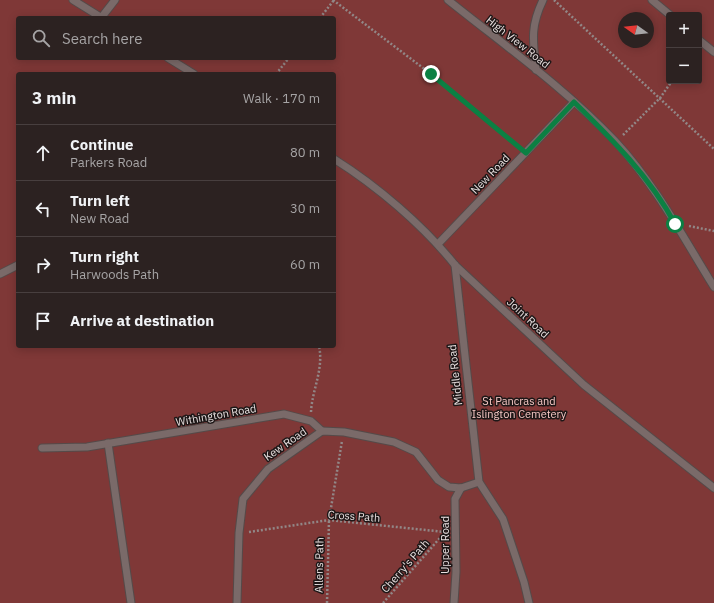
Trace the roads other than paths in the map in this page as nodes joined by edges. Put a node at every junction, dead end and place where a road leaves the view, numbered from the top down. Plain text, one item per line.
1 (73, 0) edge
2 (115, 0) edge
3 (448, 0) edge
4 (543, 0) edge
5 (652, 0) edge
6 (666, 12) edge
7 (98, 16) edge
8 (103, 16) edge
9 (702, 42) edge
10 (714, 52) edge
11 (171, 60) edge
12 (536, 70) junction
13 (191, 72) edge
14 (574, 102) junction
15 (336, 160) edge
16 (438, 244) junction
17 (455, 265) junction
18 (16, 266) edge
19 (0, 274) edge
20 (714, 287) edge
21 (322, 432) junction
22 (108, 443) junction
23 (42, 448) dead end
24 (478, 482) junction
25 (461, 488) junction
26 (714, 488) edge
27 (131, 603) edge
28 (237, 603) edge
29 (454, 603) edge
30 (529, 603) edge

1 - 7 lane
2 - 8 lane
3 - 12 lane, High View Road
4 - 12 lane
5 - 6 lane
9 - 10 lane
11 - 13 lane
12 - 14 lane, High View Road
14 - 16 lane, New Road
14 - 20 lane, High View Road
15 - 16 lane, Joint Road
16 - 17 lane, Joint Road
17 - 24 lane, Middle Road
17 - 26 lane, Joint Road
18 - 19 lane
21 - 22 lane, Withington Road
21 - 25 lane, Kew Road
21 - 28 lane, Kew Road
22 - 23 lane, Withington Road
22 - 27 lane
24 - 25 lane
24 - 30 lane
25 - 29 lane, Upper Road

